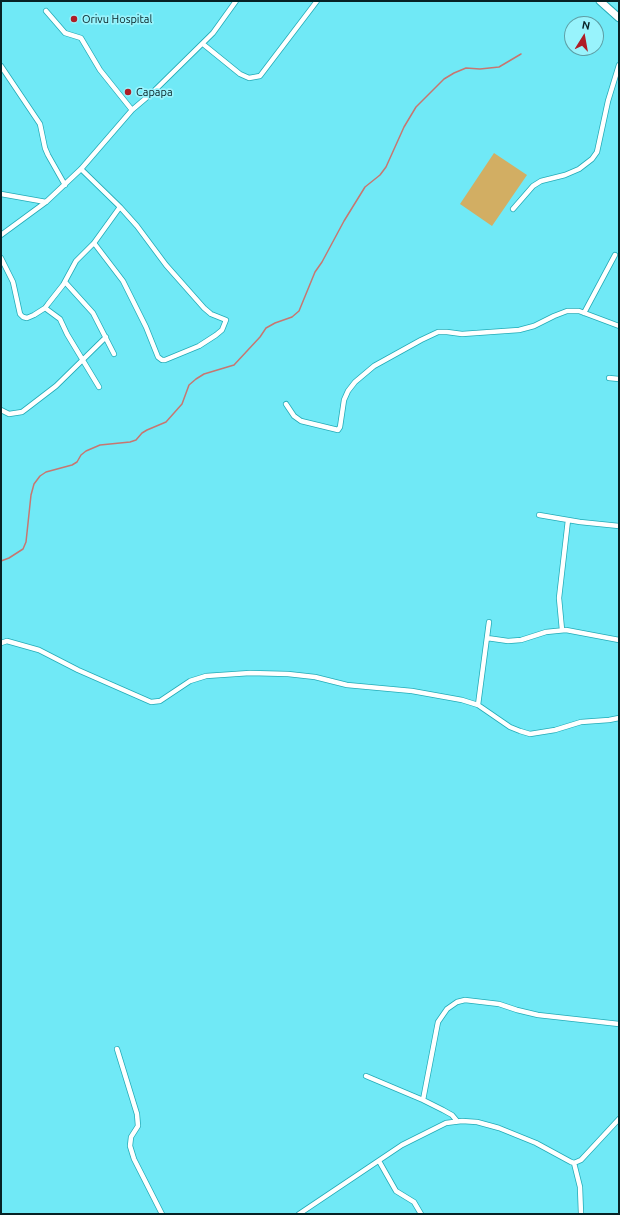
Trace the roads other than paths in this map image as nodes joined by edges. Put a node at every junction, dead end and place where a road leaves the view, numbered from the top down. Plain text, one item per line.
1 (236, 1) edge
2 (317, 1) edge
3 (600, 1) edge
4 (46, 11) dead end
5 (619, 18) edge
6 (202, 44) junction
7 (619, 65) edge
8 (1, 66) edge
9 (132, 110) junction
10 (81, 169) junction
11 (65, 185) junction
12 (1, 194) edge
13 (46, 202) junction
14 (120, 207) junction
15 (513, 209) dead end
16 (1, 235) edge
17 (94, 243) junction
18 (615, 255) dead end
19 (1, 258) edge
20 (65, 282) junction
21 (45, 308) junction
22 (584, 312) junction
23 (619, 326) edge
24 (106, 337) junction
25 (114, 354) dead end
26 (82, 360) junction
27 (608, 378) dead end
28 (619, 379) edge
29 (98, 388) dead end
30 (286, 404) dead end
31 (1, 410) edge
32 (539, 515) dead end
33 (568, 520) junction
34 (619, 526) edge
35 (489, 622) dead end
36 (562, 630) junction
37 (487, 638) junction
38 (619, 640) edge
39 (1, 643) edge
40 (478, 705) junction
41 (619, 718) edge
42 (619, 1024) edge
43 (117, 1049) dead end
44 (366, 1076) dead end
45 (423, 1100) junction
46 (619, 1118) edge
47 (458, 1122) junction
48 (379, 1161) junction
49 (574, 1163) junction
50 (162, 1214) edge
51 (299, 1214) edge
52 (421, 1214) edge
53 (581, 1214) edge

1 - 6 street
2 - 6 street
3 - 5 street
4 - 9 street
6 - 9 street
7 - 15 street
8 - 11 street
9 - 10 street
10 - 11 street
10 - 14 street
11 - 13 street
12 - 13 street
13 - 16 street
14 - 17 street
14 - 17 street
17 - 20 street
18 - 22 street
19 - 21 street
20 - 21 street
20 - 24 street
21 - 26 street
22 - 23 street
22 - 30 street
24 - 25 street
24 - 26 street
26 - 29 street
26 - 31 street
27 - 28 street
32 - 33 street
33 - 34 street
33 - 36 street
35 - 37 street
36 - 37 street
36 - 38 street
37 - 40 street
39 - 40 street
40 - 41 street
42 - 45 street
43 - 50 street
44 - 45 street
45 - 47 street
46 - 49 street
47 - 48 street
47 - 49 street
48 - 51 street
48 - 52 street
49 - 53 street

